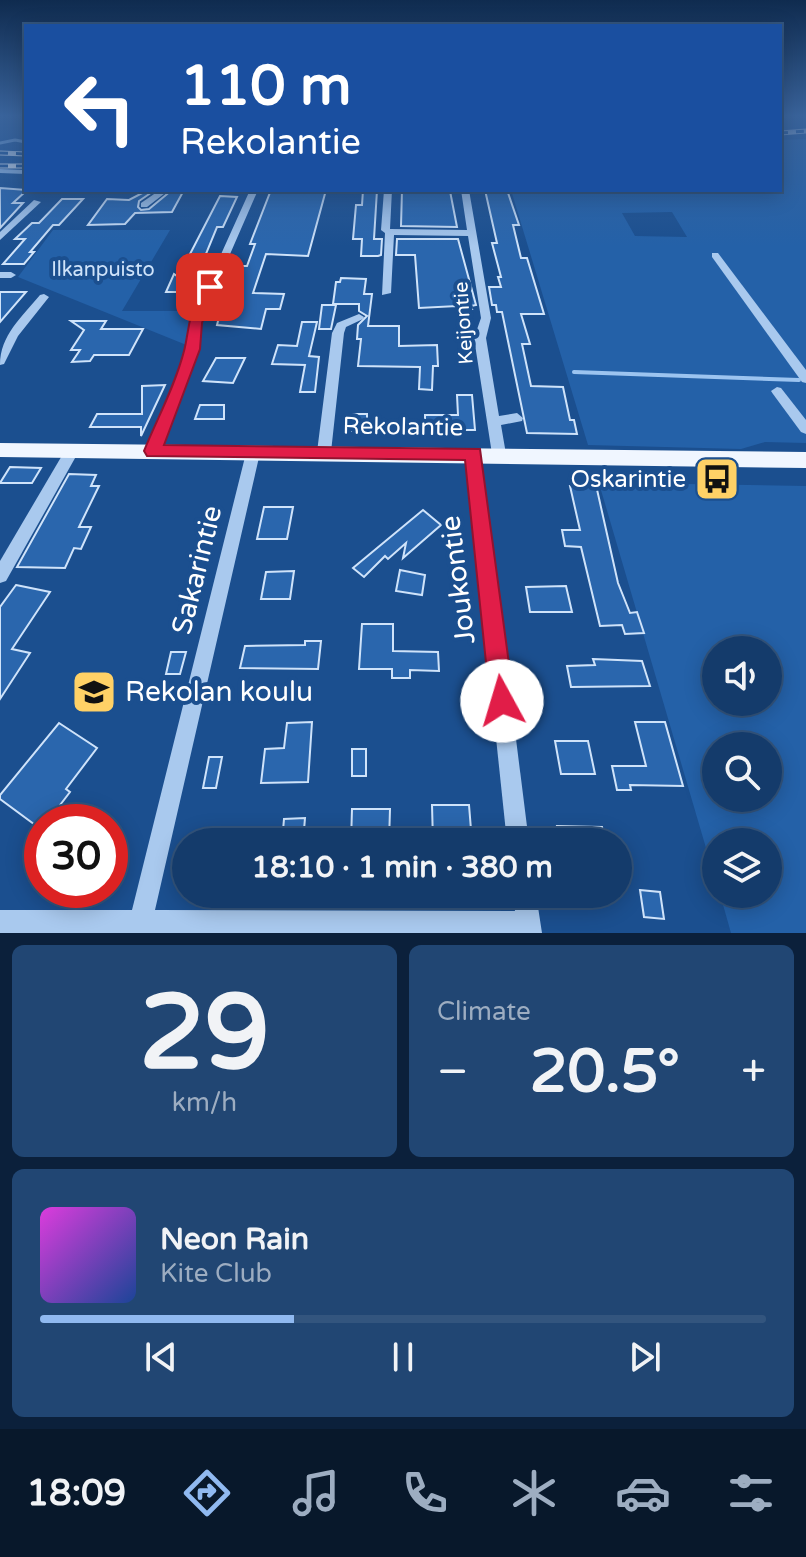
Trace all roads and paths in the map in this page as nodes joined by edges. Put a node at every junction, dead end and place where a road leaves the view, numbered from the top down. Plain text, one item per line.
1 (0, 171) edge
2 (24, 172) edge
3 (162, 192) edge
4 (253, 192) edge
5 (388, 192) edge
6 (465, 192) edge
7 (37, 202) dead end
8 (144, 205) dead end
9 (390, 232) junction
10 (472, 233) junction
11 (0, 237) edge
12 (715, 255) dead end
13 (386, 293) dead end
14 (44, 297) dead end
15 (359, 317) dead end
16 (0, 361) edge
17 (806, 379) edge
18 (777, 391) dead end
19 (517, 418) dead end
20 (494, 421) junction
21 (806, 429) edge
22 (0, 450) edge
23 (72, 451) junction
24 (153, 451) junction
25 (324, 452) junction
26 (253, 453) junction
27 (473, 454) junction
28 (499, 454) junction
29 (806, 460) edge
30 (0, 576) edge
31 (516, 828) edge
32 (526, 908) edge
33 (0, 922) edge
34 (529, 928) edge
35 (139, 929) edge

1 - 2 street
3 - 8 street
4 - 24 street
5 - 9 street
6 - 10 street, Keijontie
7 - 11 street
9 - 10 street
9 - 13 street
10 - 20 street, Keijontie
12 - 17 street
14 - 16 street
15 - 25 street
18 - 21 street
19 - 20 street
20 - 28 street, Keijontie
22 - 23 main road, Rekolantie
23 - 24 main road, Rekolantie
23 - 30 street
24 - 26 main road, Rekolantie
25 - 26 main road, Rekolantie
25 - 27 main road, Rekolantie
26 - 35 street, Sakarintie
27 - 28 main road, Rekolantie
27 - 31 street, Joukontie
28 - 29 main road, Rekolantie
32 - 34 street
33 - 35 street
34 - 35 street

